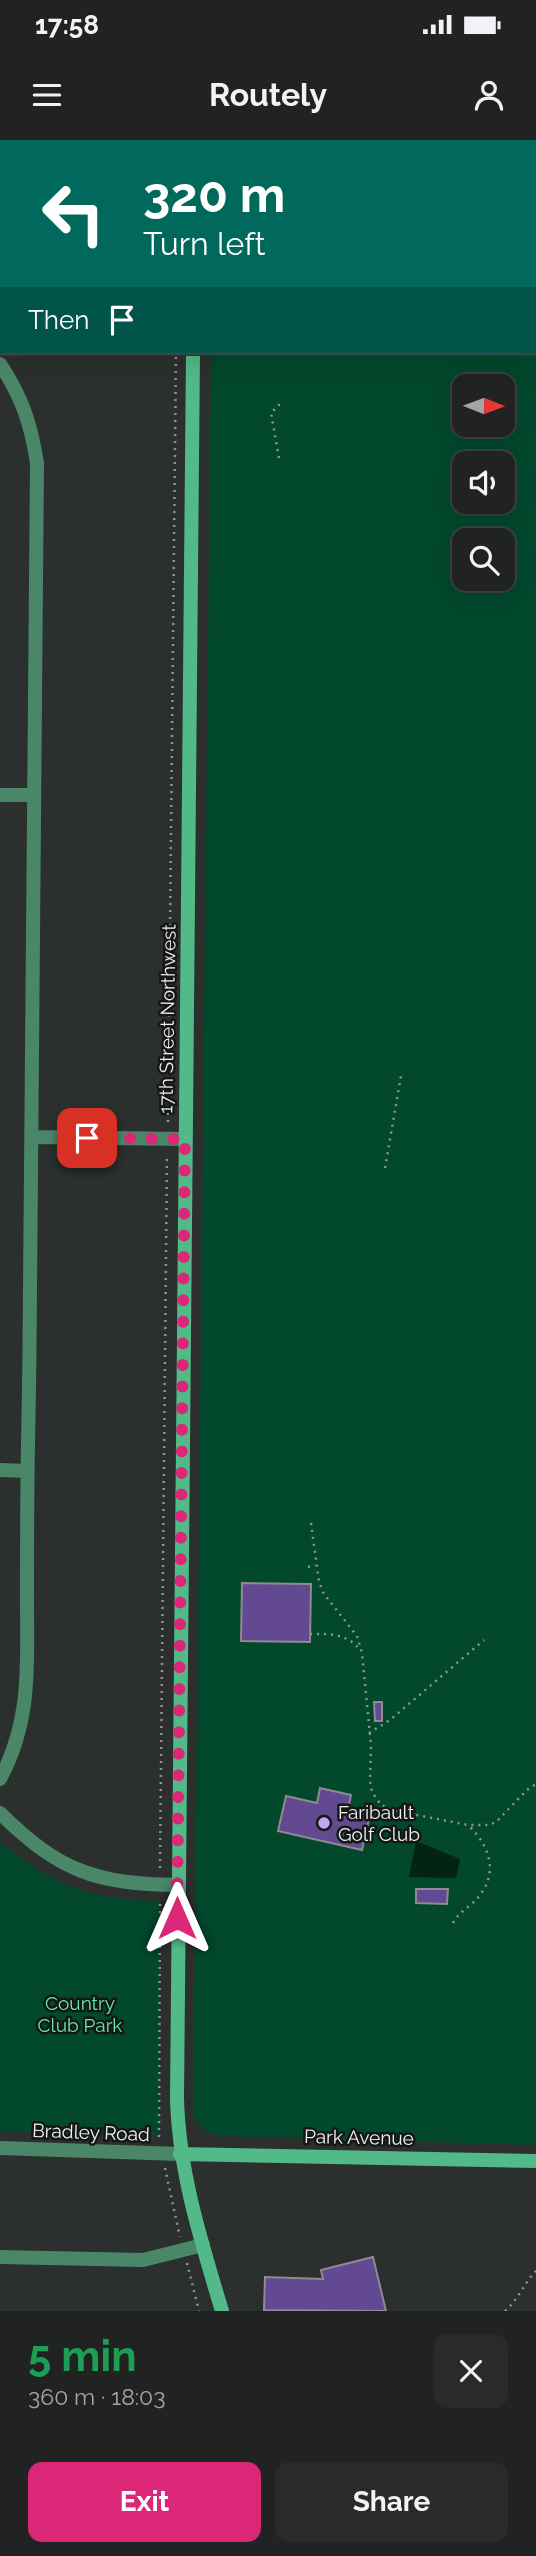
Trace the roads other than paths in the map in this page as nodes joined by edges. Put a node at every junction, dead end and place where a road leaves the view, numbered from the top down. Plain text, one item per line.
1 (193, 354) edge
2 (0, 364) edge
3 (0, 795) edge
4 (34, 795) junction
5 (34, 1137) junction
6 (185, 1139) junction
7 (0, 1470) edge
8 (27, 1471) junction
9 (0, 1779) edge
10 (0, 1813) edge
11 (177, 1885) junction
12 (0, 2148) edge
13 (180, 2154) junction
14 (536, 2161) edge
15 (203, 2245) junction
16 (0, 2257) edge
17 (222, 2311) edge

1 - 6 street, 17th Street Northwest
2 - 4 street
3 - 4 street
4 - 5 street
5 - 6 street
5 - 8 street
6 - 11 street, 17th Street Northwest
7 - 8 street
8 - 9 street
10 - 11 street
11 - 13 street, 17th Street Northwest
12 - 13 street, Bradley Road
13 - 14 street, Park Avenue
13 - 15 street, 17th Street Northwest
15 - 16 street
15 - 17 street, 17th Street Northwest

